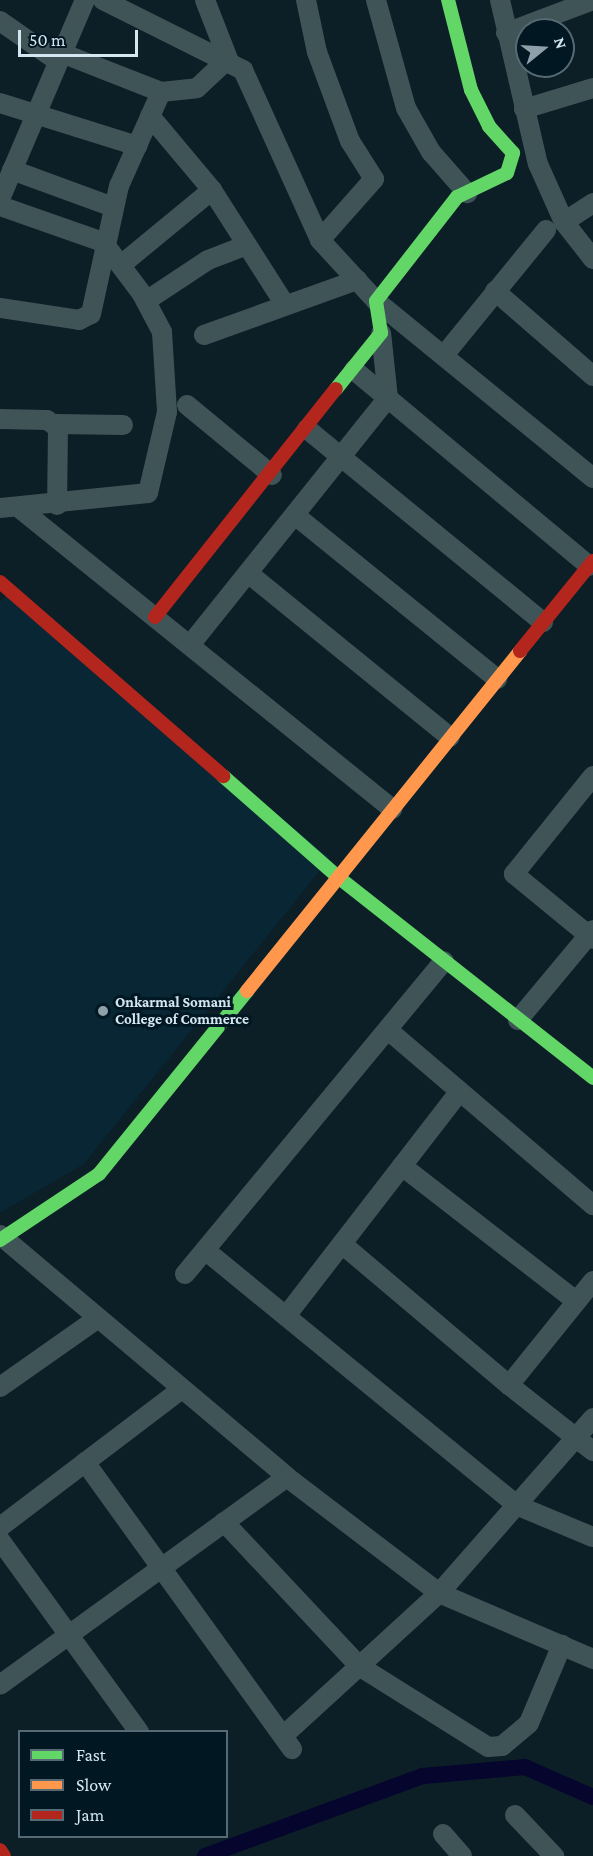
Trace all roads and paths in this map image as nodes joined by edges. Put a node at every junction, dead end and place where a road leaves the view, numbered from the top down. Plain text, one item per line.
1 (85, 0) edge
2 (104, 0) edge
3 (205, 0) edge
4 (306, 0) edge
5 (376, 0) edge
6 (448, 0) edge
7 (500, 0) edge
8 (585, 1) edge
9 (0, 21) edge
10 (506, 33) junction
11 (58, 56) junction
12 (235, 64) junction
13 (593, 88) edge
14 (161, 92) junction
15 (0, 103) edge
16 (524, 109) junction
17 (34, 114) junction
18 (150, 116) junction
19 (137, 146) junction
20 (12, 170) junction
21 (212, 190) junction
22 (467, 193) junction
23 (0, 200) edge
24 (593, 203) edge
25 (0, 206) edge
26 (113, 207) junction
27 (555, 226) junction
28 (320, 240) junction
29 (103, 242) junction
30 (245, 246) junction
31 (593, 259) edge
32 (121, 265) junction
33 (357, 280) junction
34 (495, 291) junction
35 (146, 301) junction
36 (376, 301) junction
37 (284, 303) junction
38 (0, 308) edge
39 (381, 333) junction
40 (204, 335) dead end
41 (445, 354) junction
42 (354, 370) junction
43 (593, 376) edge
44 (388, 398) junction
45 (187, 405) dead end
46 (0, 419) edge
47 (56, 424) junction
48 (123, 425) dead end
49 (307, 429) junction
50 (343, 458) junction
51 (272, 475) junction
52 (593, 478) edge
53 (57, 505) junction
54 (9, 508) edge
55 (296, 516) junction
56 (248, 573) junction
57 (588, 574) edge
58 (0, 582) edge
59 (155, 617) junction
60 (543, 622) junction
61 (190, 645) junction
62 (497, 679) junction
63 (450, 737) junction
64 (593, 776) edge
65 (392, 808) junction
66 (338, 877) junction
67 (591, 935) edge
68 (444, 961) junction
69 (518, 1020) junction
70 (388, 1029) junction
71 (593, 1078) edge
72 (460, 1091) junction
73 (402, 1166) junction
74 (593, 1205) edge
75 (1, 1238) edge
76 (342, 1244) junction
77 (205, 1250) junction
78 (185, 1274) dead end
79 (593, 1281) edge
80 (576, 1301) junction
81 (286, 1316) junction
82 (98, 1318) junction
83 (509, 1385) junction
84 (0, 1388) edge
85 (183, 1389) junction
86 (593, 1418) edge
87 (576, 1438) junction
88 (593, 1451) edge
89 (85, 1462) junction
90 (287, 1477) junction
91 (516, 1505) junction
92 (224, 1522) junction
93 (0, 1527) edge
94 (593, 1537) edge
95 (0, 1540) edge
96 (160, 1568) junction
97 (439, 1593) junction
98 (68, 1635) junction
99 (562, 1645) junction
100 (593, 1659) edge
101 (359, 1666) junction
102 (0, 1685) edge
103 (138, 1730) edge
104 (515, 1815) dead end
105 (443, 1834) dead end
106 (0, 1850) edge
107 (544, 1853) edge
108 (4, 1856) edge
109 (462, 1856) edge

1 - 11 street
2 - 12 street
3 - 12 street
4 - 28 street
5 - 22 street
6 - 22 street
7 - 10 street
8 - 10 street
9 - 11 street
10 - 16 street
11 - 14 street
11 - 17 street
12 - 14 street
12 - 28 street
13 - 16 street
14 - 18 street
15 - 17 street
16 - 27 street
17 - 19 street
17 - 20 street
18 - 19 street
18 - 21 street
19 - 26 street
20 - 23 street
20 - 26 street
21 - 30 street
21 - 32 street
22 - 36 street
24 - 27 street
25 - 29 street
26 - 29 street
27 - 31 street
27 - 34 street
28 - 33 street
29 - 32 street
29 - 38 street
30 - 35 street
30 - 37 street
32 - 35 street
33 - 36 street
33 - 37 street
34 - 41 street
34 - 43 street
35 - 53 street
36 - 39 street
36 - 41 street
37 - 40 street
39 - 42 street
39 - 44 street
41 - 52 street
42 - 44 street
42 - 49 street
44 - 50 street
44 - 57 street
45 - 51 street
46 - 47 street
47 - 48 street
47 - 53 street
49 - 50 street
49 - 51 street
50 - 55 street
50 - 60 street
51 - 59 street
53 - 54 street
54 - 59 street
55 - 56 street
55 - 62 street
56 - 61 street
56 - 63 street
57 - 60 street
58 - 66 street
59 - 61 street
60 - 62 street
61 - 65 street
62 - 63 street
63 - 65 street
64 - 67 street
65 - 66 street
66 - 68 street
66 - 75 street
67 - 69 street
68 - 69 street
68 - 70 street
69 - 71 street
70 - 72 street
70 - 77 street
72 - 73 street
72 - 74 street
73 - 76 street
73 - 80 street
75 - 82 street
76 - 81 street
76 - 83 street
77 - 78 street
77 - 81 street
79 - 80 street
80 - 83 street
81 - 91 street
82 - 84 street
82 - 85 street
83 - 87 street
85 - 89 street
85 - 90 street
86 - 87 street
87 - 88 street
87 - 91 street
89 - 93 street
89 - 96 street
90 - 92 street
90 - 97 street
91 - 94 street
91 - 97 street
92 - 96 street
92 - 101 street
95 - 98 street
96 - 98 street
96 - 101 street
97 - 99 street
97 - 101 street
98 - 102 street
98 - 103 street
99 - 100 street
99 - 101 street
104 - 107 street
105 - 109 street
106 - 108 street

